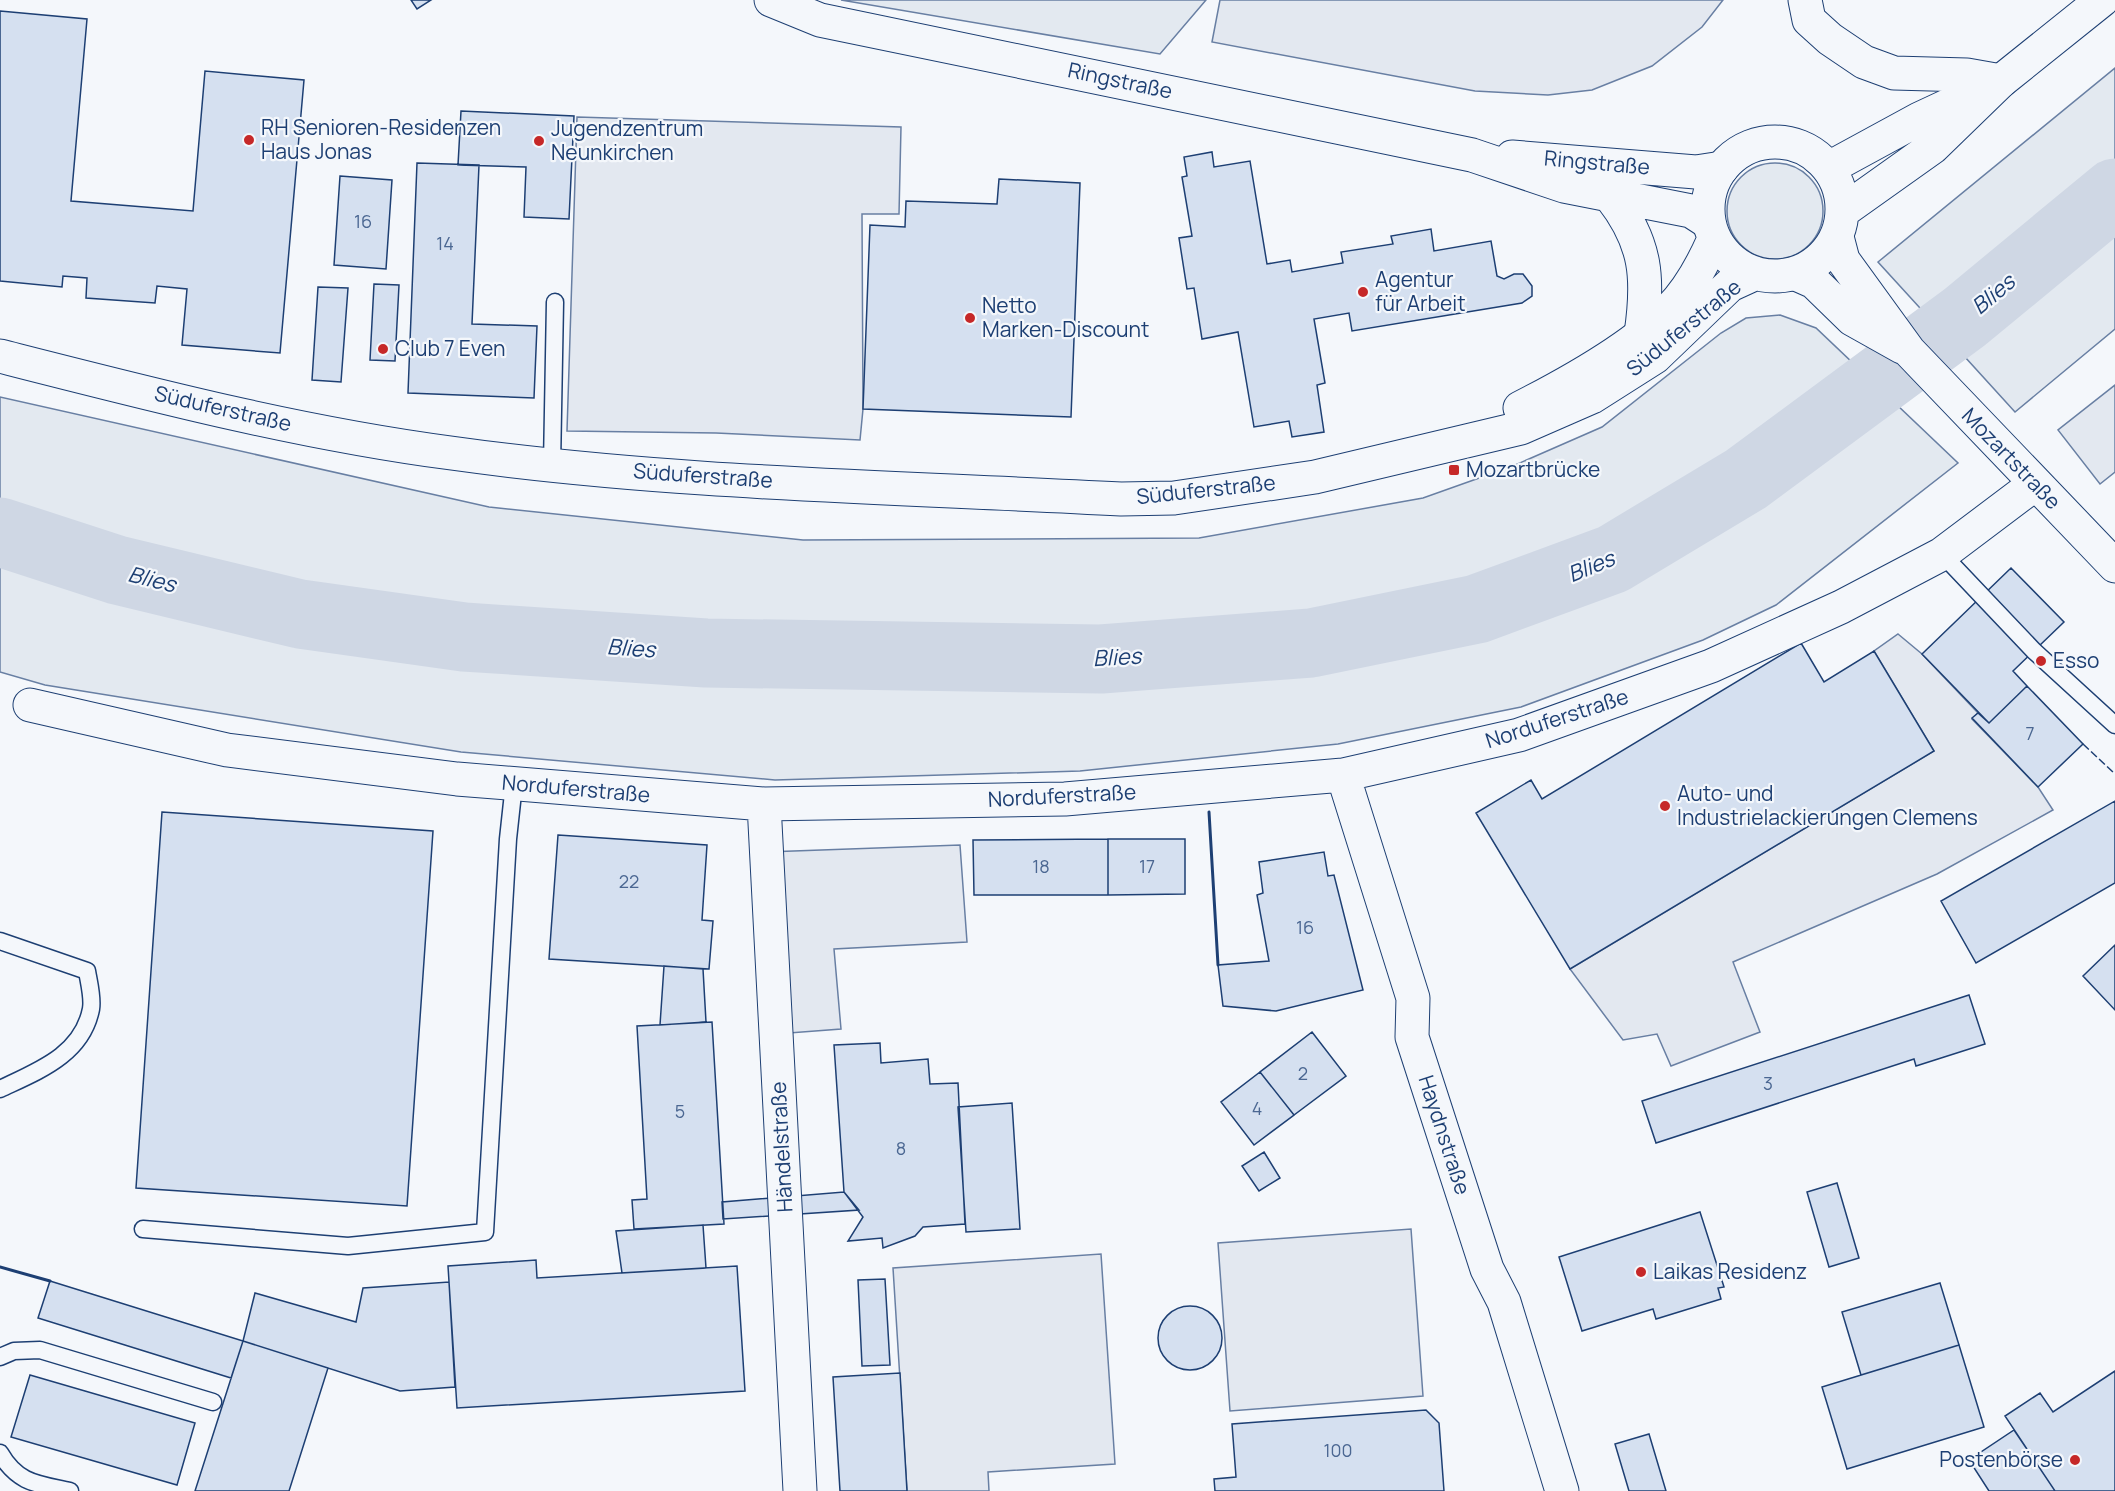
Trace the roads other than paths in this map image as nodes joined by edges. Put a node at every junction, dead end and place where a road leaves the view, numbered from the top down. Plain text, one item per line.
1 (771, 0) edge
2 (1805, 0) edge
3 (2102, 0) edge
4 (2001, 81) junction
5 (1472, 155) junction
6 (1722, 168) junction
7 (1829, 168) junction
8 (1611, 197) junction
9 (1840, 224) junction
10 (1711, 230) junction
11 (1754, 274) junction
12 (1796, 274) junction
13 (1848, 293) junction
14 (555, 302) dead end
15 (1641, 334) junction
16 (0, 356) edge
17 (1414, 454) junction
18 (552, 465) junction
19 (2035, 484) junction
20 (1942, 554) junction
21 (2115, 566) edge
22 (30, 705) dead end
23 (2115, 725) edge
24 (1343, 775) junction
25 (514, 783) junction
26 (764, 804) junction
27 (0, 941) edge
28 (0, 1089) edge
29 (143, 1229) dead end
30 (0, 1357) edge
31 (213, 1402) dead end
32 (0, 1453) edge
33 (70, 1491) edge
34 (800, 1491) edge
35 (1562, 1491) edge

1 - 5 street, Ringstraße
2 - 4 street
3 - 4 street
4 - 7 street
4 - 9 street
5 - 6 street, Ringstraße
5 - 8 street, Ringstraße
6 - 7 street
6 - 10 street
7 - 9 street
8 - 10 street, Ringstraße
8 - 15 street, Ringstraße
9 - 12 street
9 - 13 street, Mozartstraße
10 - 11 street
10 - 15 street, Süduferstraße
11 - 12 street
11 - 17 street, Süduferstraße
12 - 13 street, Mozartstraße
13 - 19 street, Mozartstraße
14 - 18 lane
15 - 17 street, Süduferstraße
16 - 18 street, Süduferstraße
17 - 18 street, Süduferstraße
19 - 20 street, Norduferstraße
19 - 21 street, Mozartstraße
20 - 23 lane
20 - 24 street, Norduferstraße
22 - 25 street, Norduferstraße
24 - 26 street, Norduferstraße
24 - 35 street, Haydnstraße
25 - 26 street, Norduferstraße
25 - 29 lane
26 - 34 street, Händelstraße
27 - 28 lane
30 - 31 lane
32 - 33 lane

